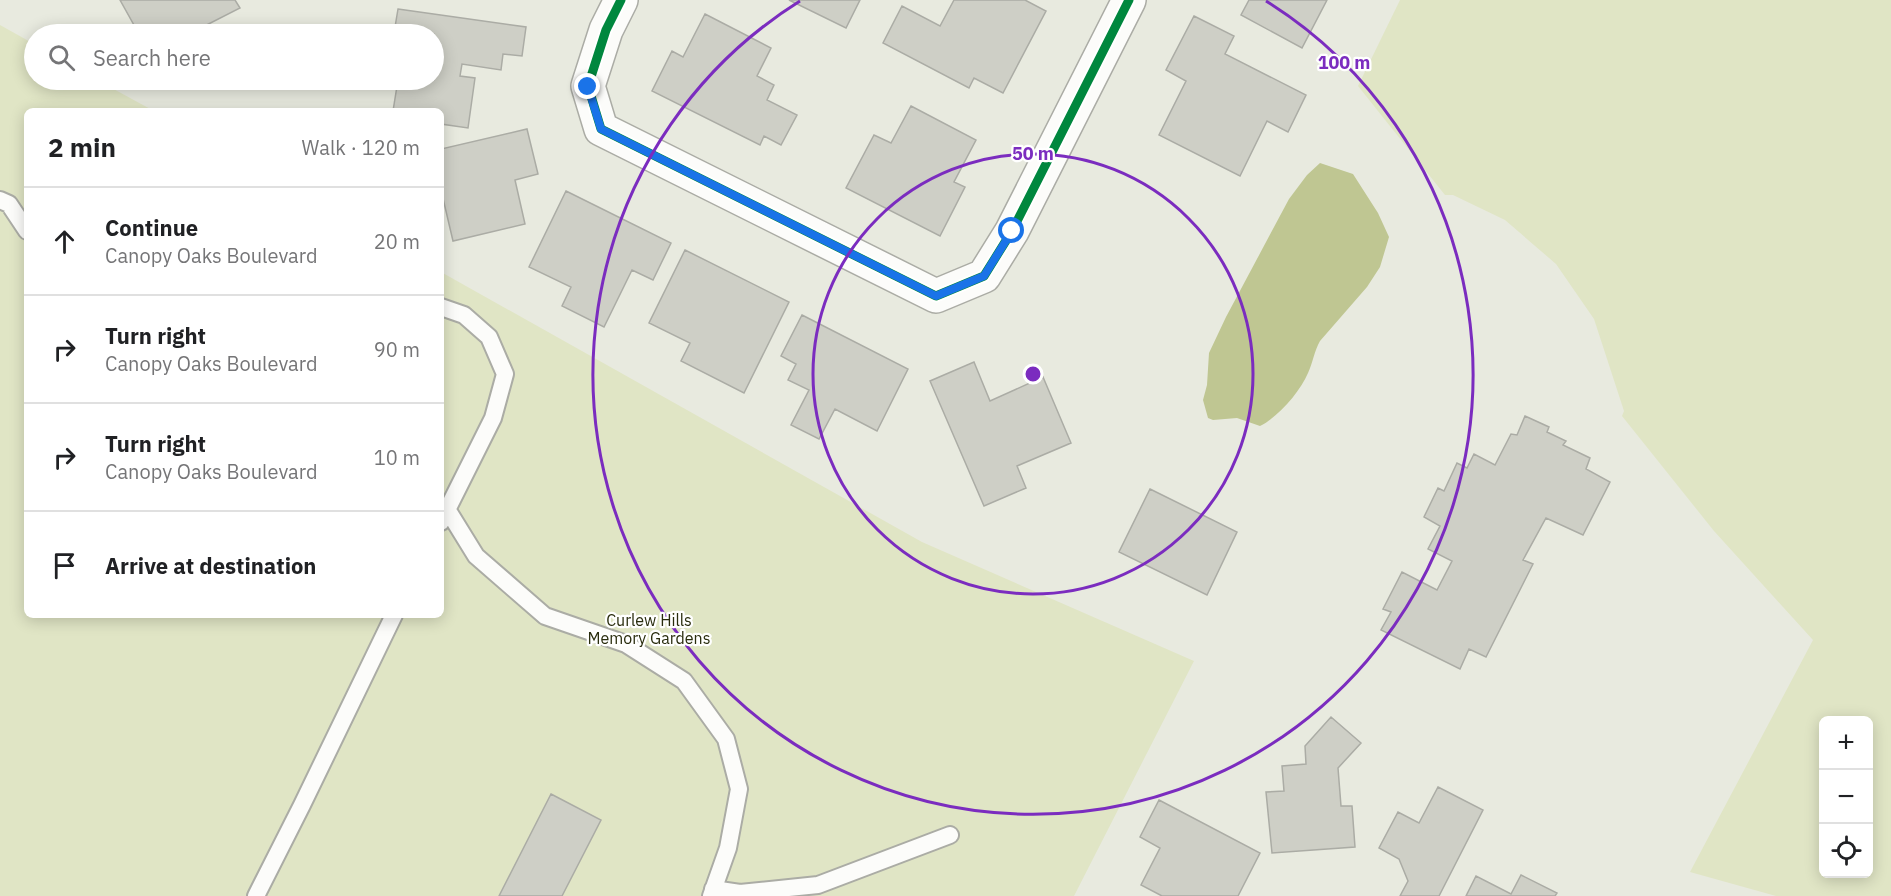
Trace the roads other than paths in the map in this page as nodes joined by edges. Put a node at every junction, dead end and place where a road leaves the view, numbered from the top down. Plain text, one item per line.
1 (621, 0) edge
2 (1129, 0) edge
3 (0, 200) edge
4 (24, 226) edge
5 (444, 308) edge
6 (444, 516) edge
7 (393, 618) edge
8 (950, 835) dead end
9 (712, 892) edge
10 (256, 896) edge

1 - 2 street
3 - 4 lane
5 - 6 lane
6 - 9 lane
7 - 10 lane
8 - 9 lane

